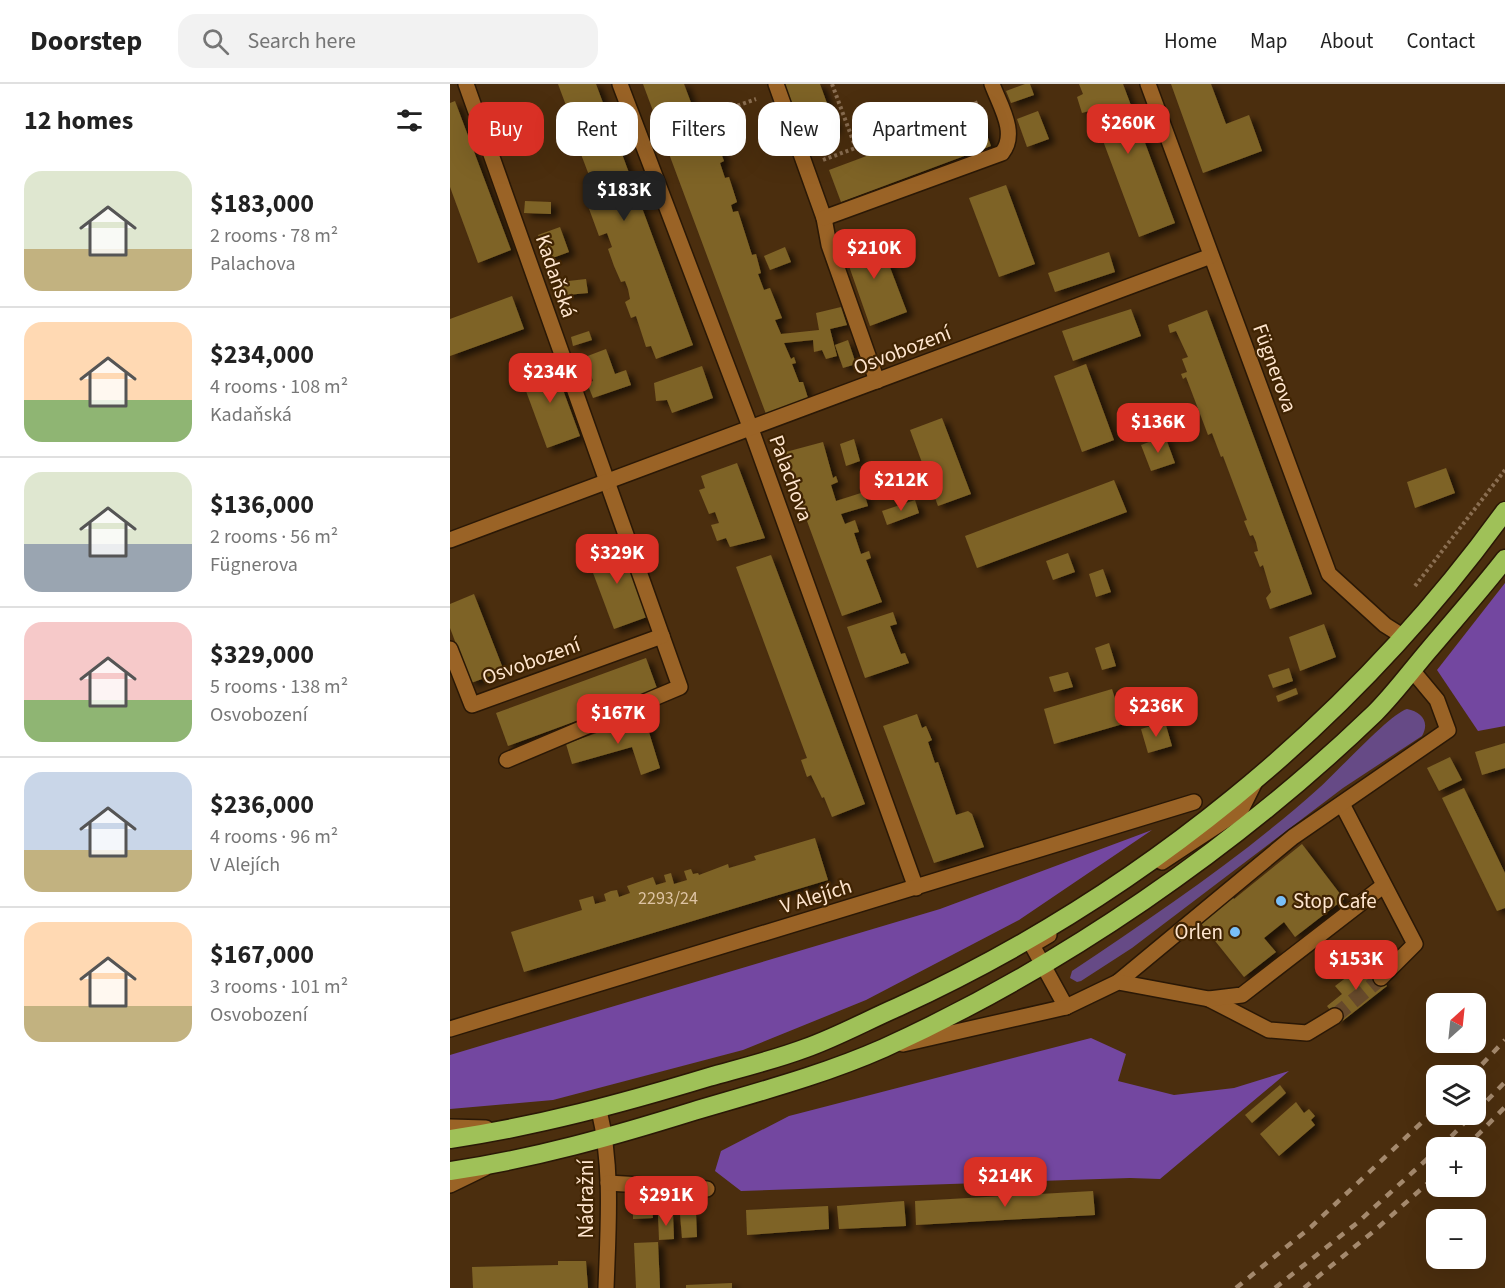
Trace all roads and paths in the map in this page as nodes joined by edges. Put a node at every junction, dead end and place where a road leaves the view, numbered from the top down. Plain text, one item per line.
1 (466, 84) edge
2 (620, 84) edge
3 (776, 84) edge
4 (832, 84) edge
5 (1148, 84) edge
6 (994, 90) edge
7 (756, 99) dead end
8 (746, 103) edge
9 (852, 138) edge
10 (806, 167) junction
11 (824, 218) junction
12 (1211, 256) junction
13 (877, 381) junction
14 (751, 429) junction
15 (1505, 470) edge
16 (606, 482) junction
17 (1505, 511) edge
18 (450, 540) edge
19 (1505, 560) edge
20 (1413, 589) dead end
21 (662, 636) junction
22 (1404, 637) junction
23 (450, 649) edge
24 (1412, 670) junction
25 (507, 760) dead end
26 (1254, 784) junction
27 (1194, 802) dead end
28 (1342, 804) junction
29 (1383, 886) junction
30 (916, 888) junction
31 (1044, 964) junction
32 (1381, 978) tunnel mouth
33 (1118, 982) junction
34 (1209, 999) junction
35 (1066, 1007) junction
36 (1335, 1016) tunnel mouth
37 (450, 1029) edge
38 (883, 1048) junction
39 (599, 1110) junction
40 (450, 1127) edge
41 (507, 1129) junction
42 (606, 1138) junction
43 (450, 1139) edge
44 (492, 1165) junction
45 (450, 1171) edge
46 (608, 1183) junction
47 (450, 1185) edge
48 (707, 1189) dead end
49 (606, 1288) edge

1 - 16 street, Kadaňská
2 - 14 street, Palachova
3 - 10 street
4 - 9 path
5 - 12 street, Fügnerova
6 - 10 path
6 - 11 street
7 - 8 path
10 - 11 street
11 - 13 street
12 - 13 street, Osvobození
12 - 22 street, Fügnerova
13 - 14 street, Osvobození
14 - 16 street, Osvobození
14 - 30 street, Palachova
15 - 20 path
16 - 18 street, Osvobození
16 - 21 street
17 - 22 highway
19 - 24 highway
21 - 23 street, Osvobození
21 - 25 street
22 - 26 highway
24 - 28 street
24 - 31 highway
26 - 31 street
26 - 39 highway
27 - 30 street, V Alejích
28 - 29 street
28 - 33 street
29 - 32 street
29 - 34 street
30 - 37 street, V Alejích
31 - 35 street
31 - 38 highway
33 - 34 street
33 - 35 street
34 - 36 street
35 - 38 street
38 - 42 highway
39 - 41 highway
39 - 42 street, Nádražní
40 - 41 street
41 - 43 highway
42 - 44 highway
42 - 46 street, Nádražní
44 - 45 highway
44 - 47 street
46 - 48 street
46 - 49 street, Nádražní

